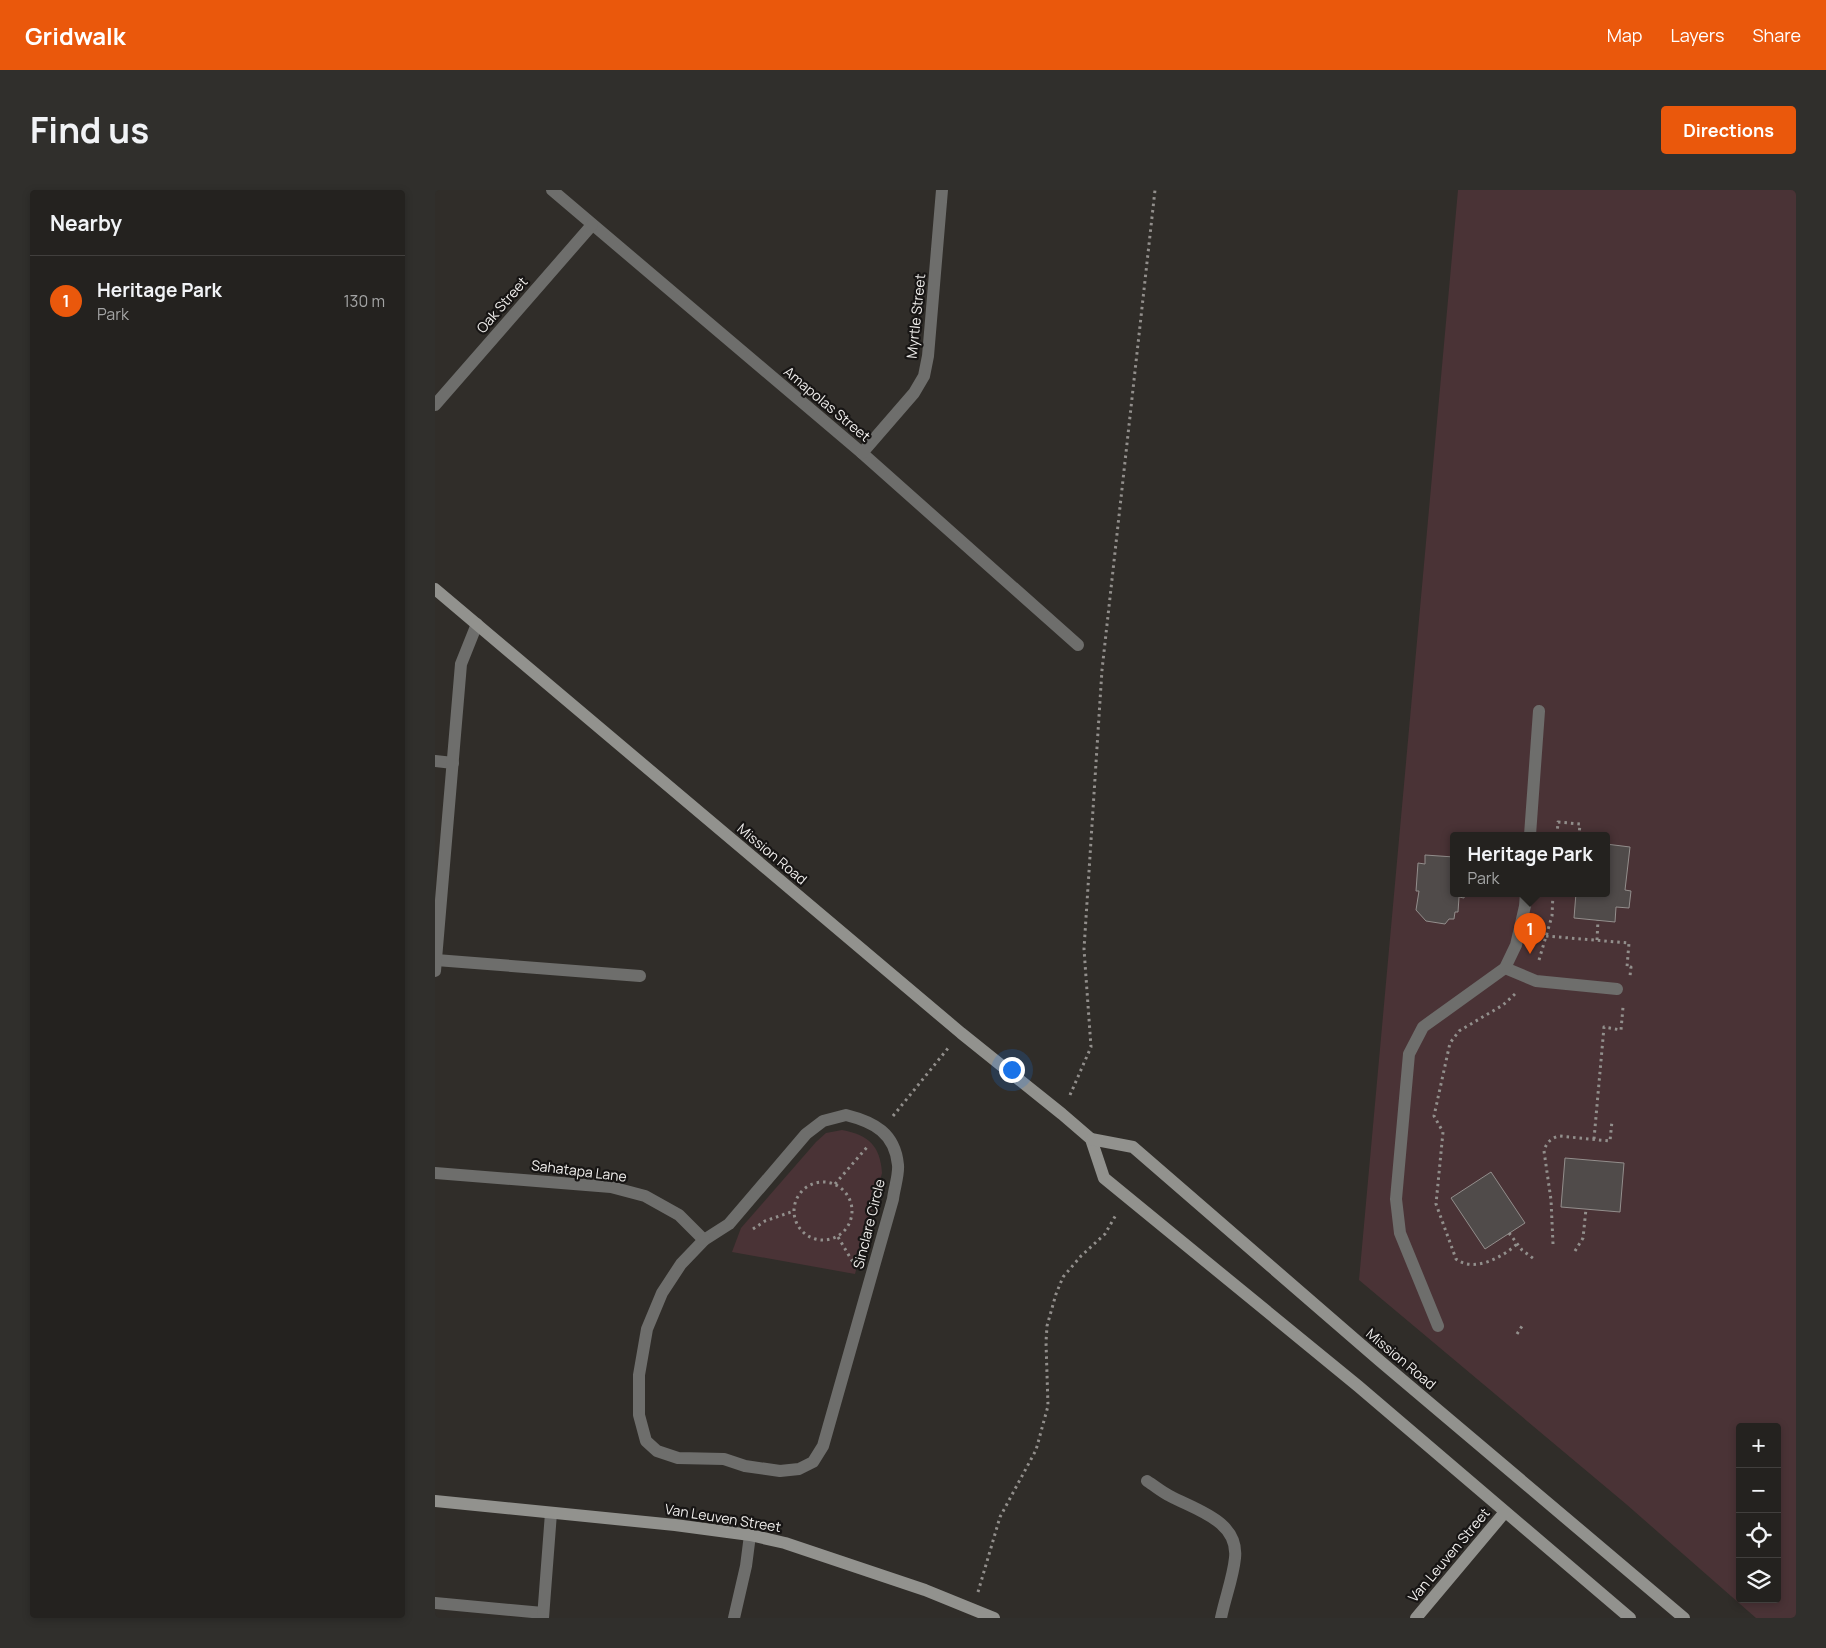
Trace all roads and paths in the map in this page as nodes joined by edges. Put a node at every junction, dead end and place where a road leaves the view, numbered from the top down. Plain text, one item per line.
1 (552, 190) edge
2 (942, 190) edge
3 (1155, 190) edge
4 (592, 225) junction
5 (435, 405) edge
6 (862, 453) junction
7 (435, 589) edge
8 (477, 624) junction
9 (1079, 645) dead end
10 (1539, 711) dead end
11 (435, 761) edge
12 (453, 763) junction
13 (1530, 832) edge
14 (1557, 832) edge
15 (1579, 832) edge
16 (1526, 897) edge
17 (1553, 897) edge
18 (1598, 920) dead end
19 (1546, 936) junction
20 (1597, 940) junction
21 (435, 966) edge
22 (1505, 968) junction
23 (640, 976) dead end
24 (1630, 977) dead end
25 (1526, 978) junction
26 (1617, 989) dead end
27 (1628, 1006) dead end
28 (961, 1033) junction
29 (1062, 1114) junction
30 (1612, 1121) dead end
31 (882, 1130) junction
32 (1091, 1139) junction
33 (1594, 1139) junction
34 (435, 1173) edge
35 (835, 1184) junction
36 (1126, 1196) junction
37 (1586, 1209) dead end
38 (794, 1211) junction
39 (729, 1224) junction
40 (1509, 1233) dead end
41 (837, 1237) junction
42 (705, 1240) junction
43 (1517, 1244) junction
44 (1553, 1244) dead end
45 (1575, 1252) dead end
46 (1534, 1259) dead end
47 (871, 1278) junction
48 (1524, 1323) dead end
49 (1438, 1326) dead end
50 (1517, 1334) dead end
51 (1147, 1481) dead end
52 (435, 1501) edge
53 (1505, 1512) junction
54 (551, 1513) junction
55 (750, 1535) junction
56 (435, 1603) edge
57 (972, 1610) junction
58 (543, 1615) edge
59 (734, 1618) edge
60 (994, 1618) edge
61 (1221, 1618) edge
62 (1415, 1618) edge
63 (1631, 1618) edge
64 (1684, 1618) edge

1 - 4 street, Amapolas Street
2 - 6 street, Myrtle Street
3 - 29 path
4 - 5 street, Oak Street
4 - 6 street, Amapolas Street
6 - 9 street, Amapolas Street
7 - 8 street, Mission Road
8 - 12 street
8 - 28 street, Mission Road
10 - 13 street
11 - 12 street
12 - 21 street
14 - 15 path
16 - 22 street
17 - 19 path
18 - 20 path
19 - 20 path
19 - 25 path
20 - 24 path
21 - 23 street
22 - 25 street
22 - 49 street
25 - 26 street
25 - 43 path
27 - 33 path
28 - 29 street, Mission Road
28 - 31 path
29 - 32 street, Mission Road
30 - 33 path
31 - 35 path
31 - 39 street, Sinclare Circle
31 - 47 street, Sinclare Circle
32 - 36 street
32 - 64 street, Mission Road
33 - 44 path
34 - 42 street, Sahatapa Lane
35 - 38 path
35 - 41 path
36 - 53 street
36 - 57 path
37 - 45 path
38 - 39 path
38 - 41 path
39 - 42 street, Sinclare Circle
40 - 43 path
41 - 47 path
42 - 47 street, Sinclare Circle
43 - 46 path
48 - 50 path
51 - 61 street
52 - 54 street, Van Leuven Street
53 - 62 street, Van Leuven Street
53 - 63 street
54 - 55 street, Van Leuven Street
54 - 58 street
55 - 57 street, Van Leuven Street
55 - 59 street
56 - 58 street
57 - 60 street, Van Leuven Street

